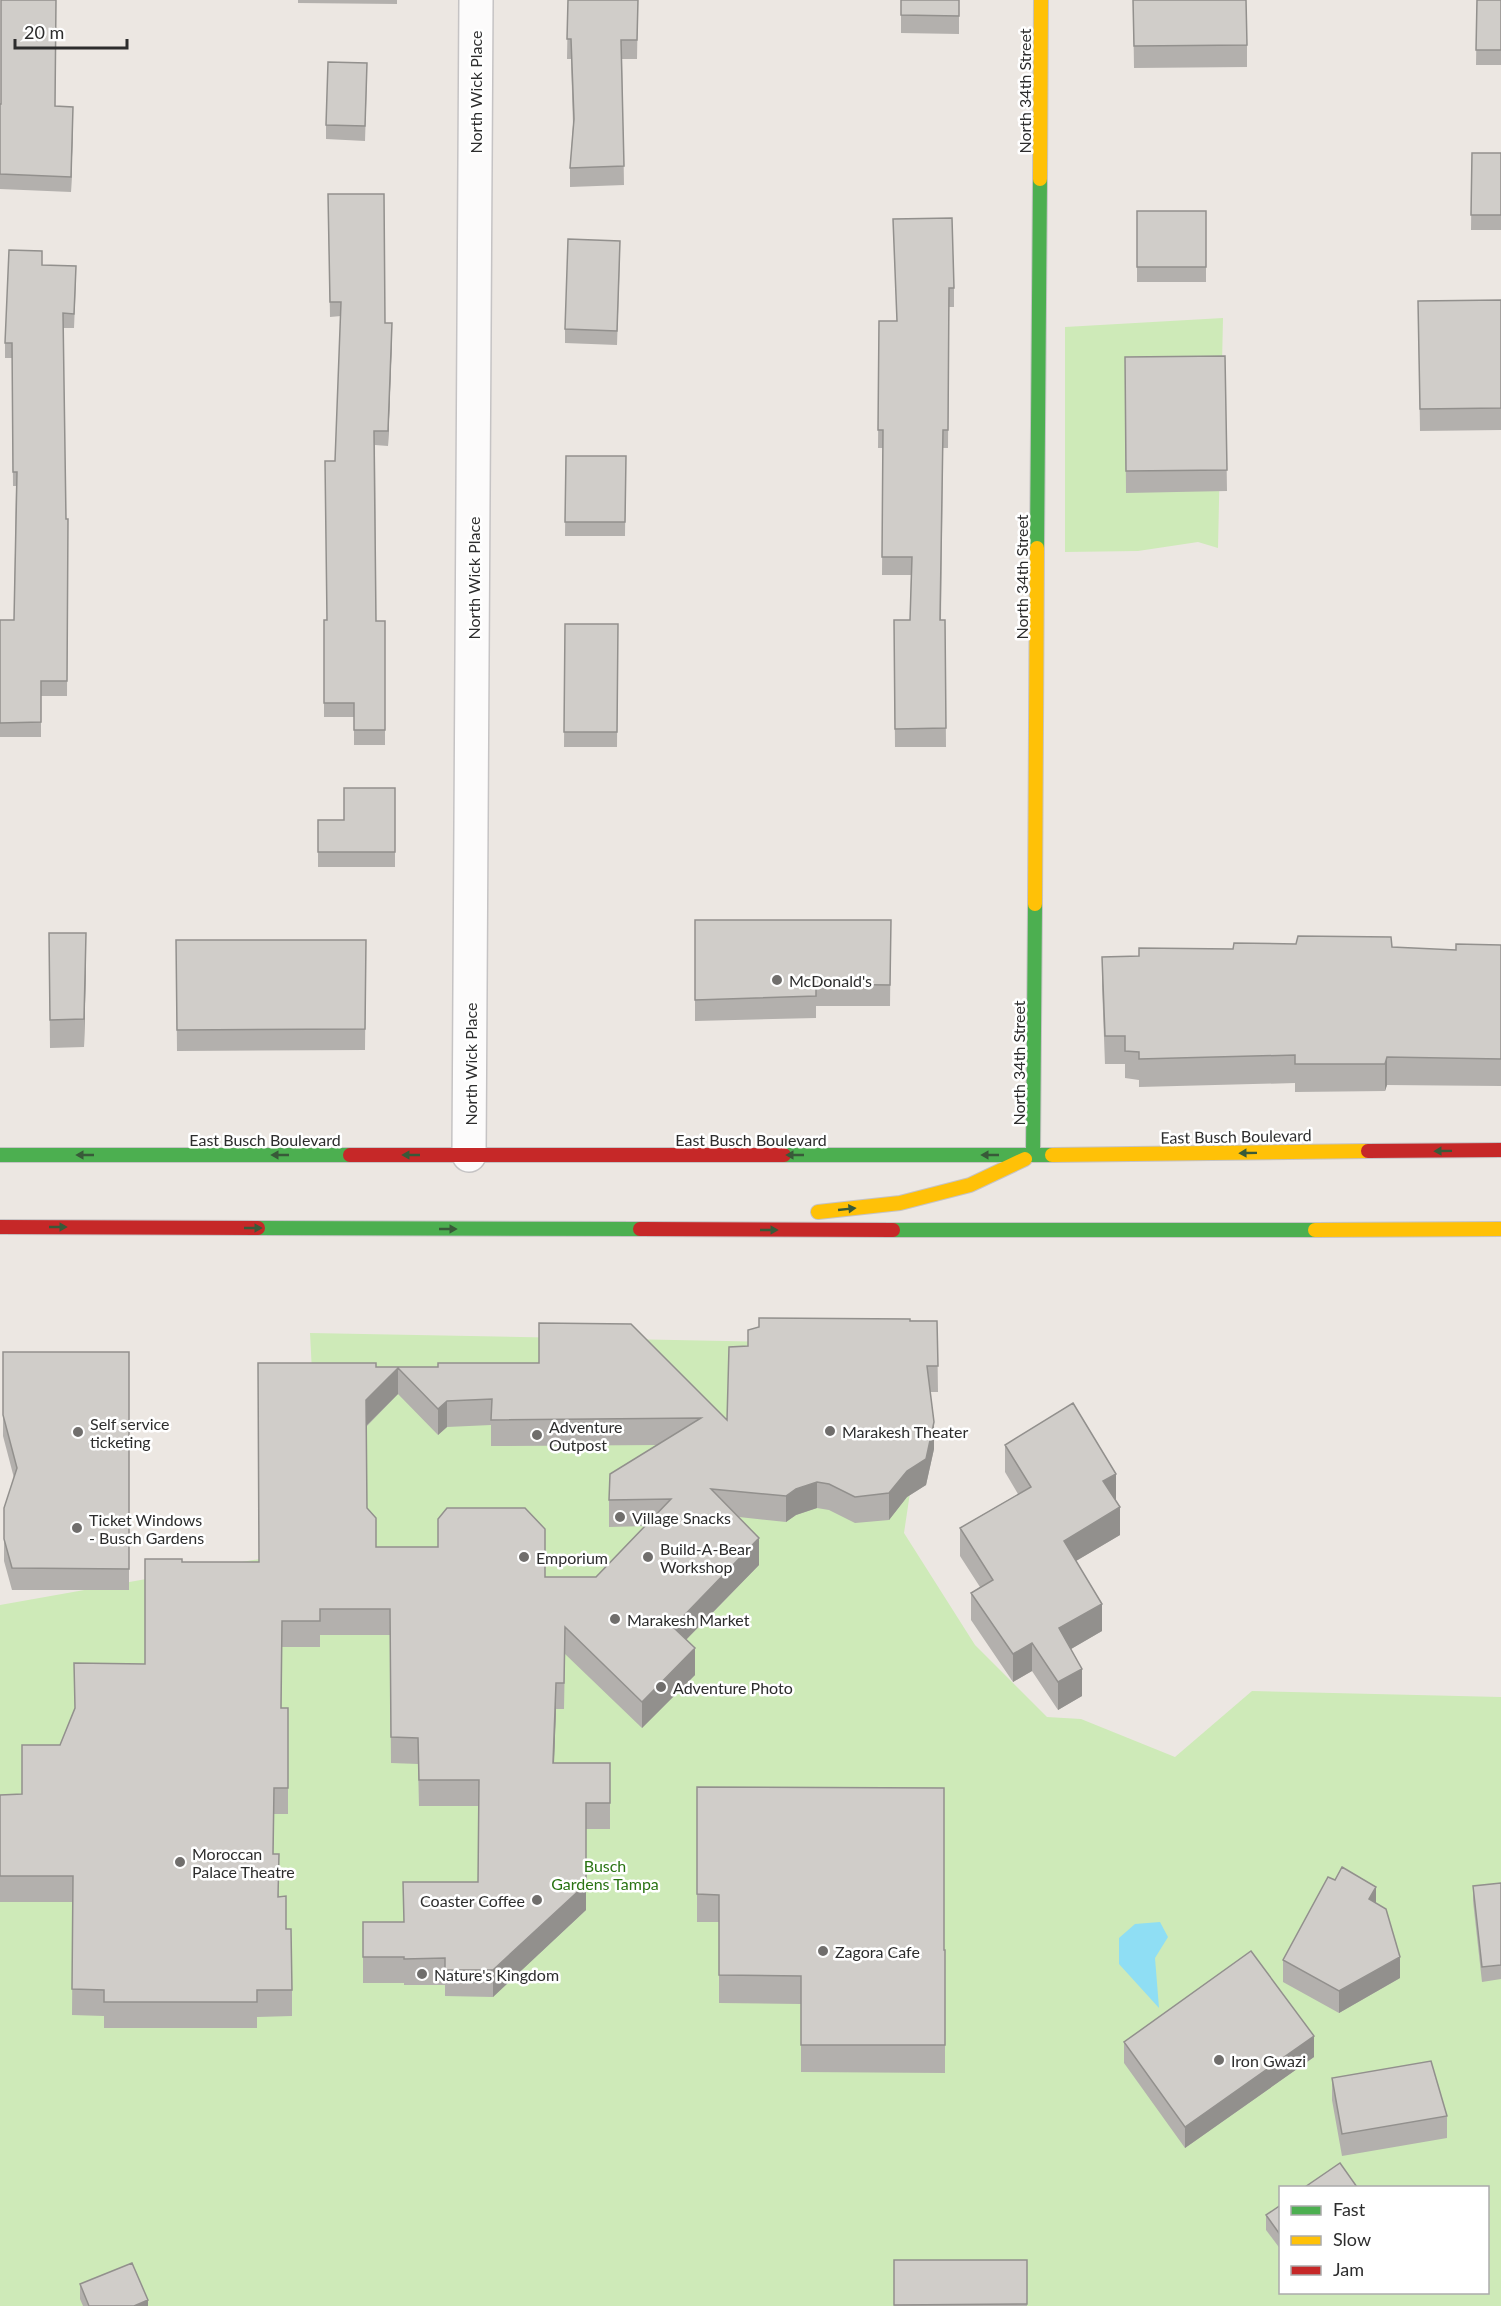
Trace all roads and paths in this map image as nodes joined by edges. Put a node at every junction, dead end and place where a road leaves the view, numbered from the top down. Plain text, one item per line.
1 (476, 0) edge
2 (1041, 0) edge
3 (1501, 1150) edge
4 (0, 1155) edge
5 (470, 1155) junction
6 (1033, 1155) junction
7 (806, 1213) dead end
8 (783, 1215) dead end
9 (0, 1227) edge
10 (1501, 1229) edge
11 (643, 1230) junction

1 - 5 street, North Wick Place
2 - 6 main road, North 34th Street
3 -> 6 main road, East Busch Boulevard
5 -> 4 main road, East Busch Boulevard
6 -> 5 main road, East Busch Boulevard
7 -> 6 main road
8 - 11 main road
9 -> 11 main road
11 -> 10 main road

